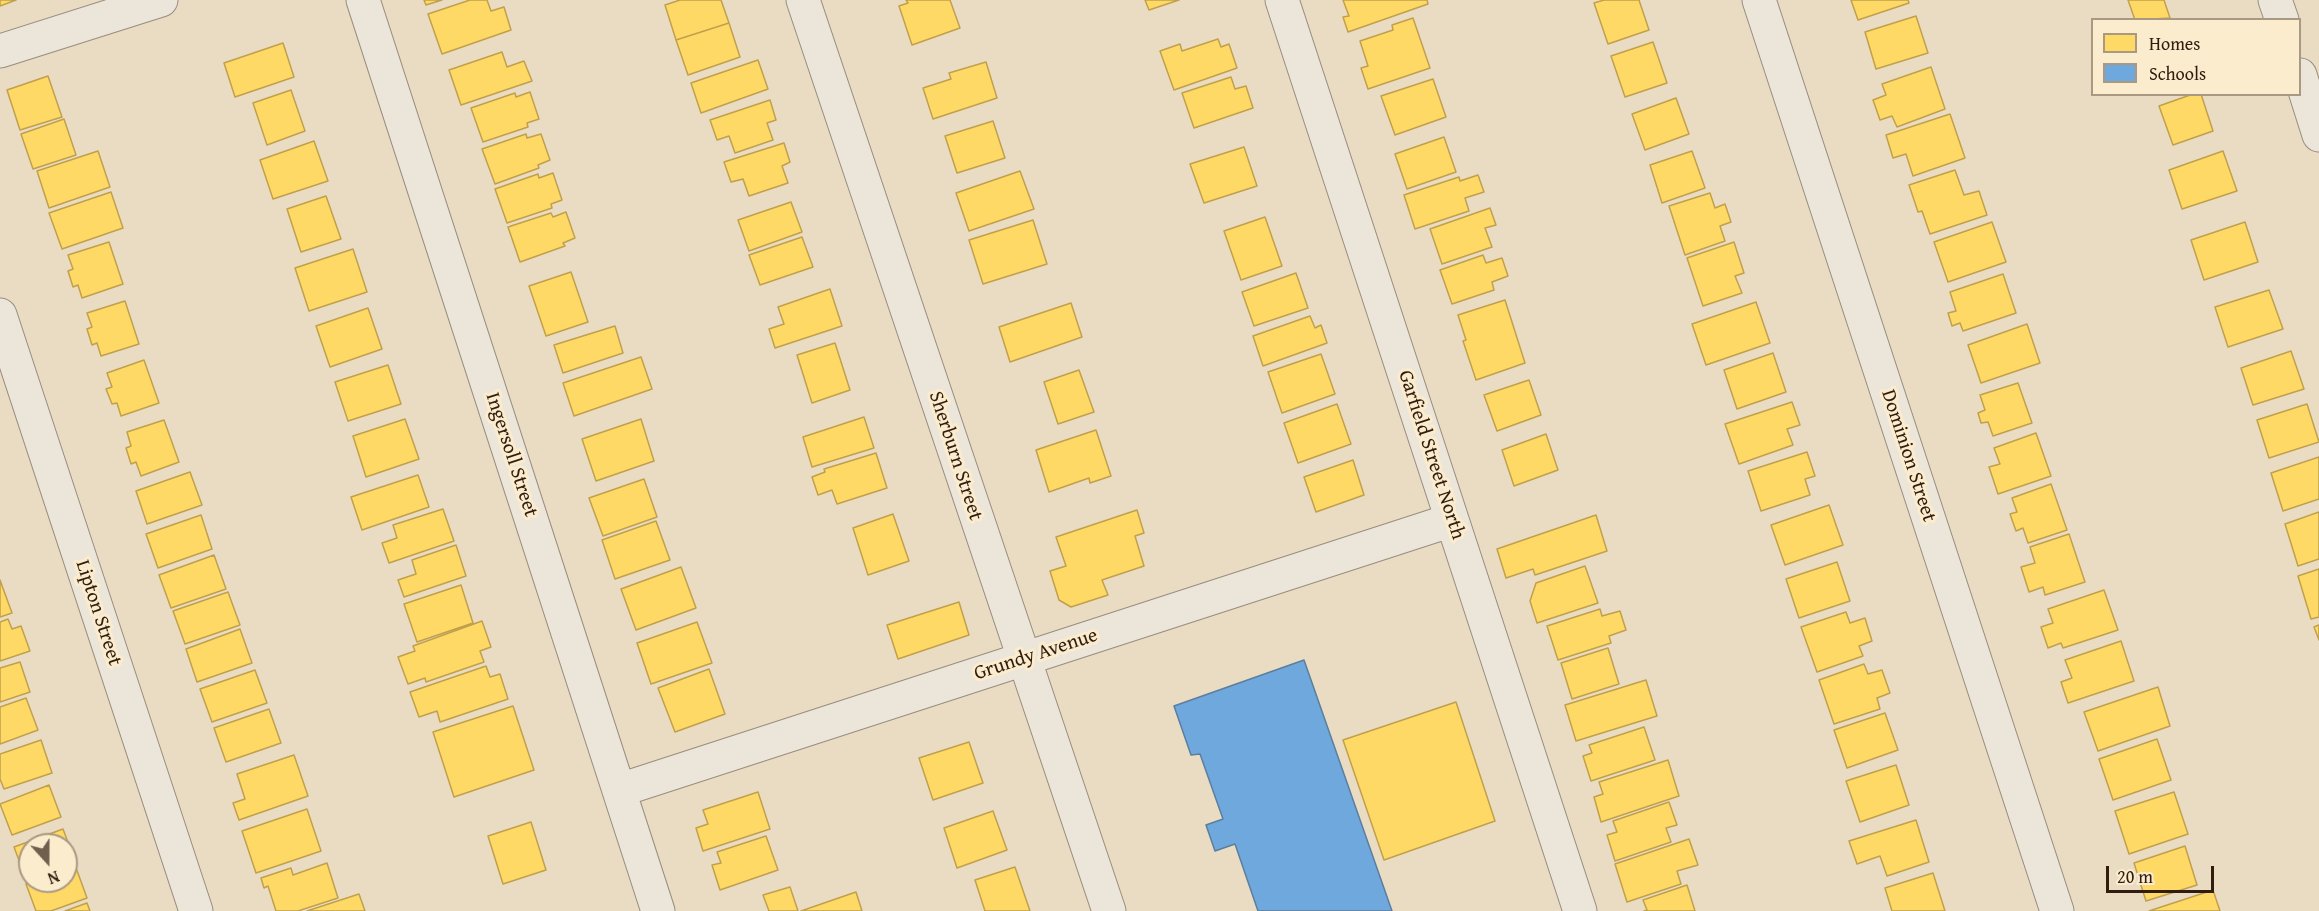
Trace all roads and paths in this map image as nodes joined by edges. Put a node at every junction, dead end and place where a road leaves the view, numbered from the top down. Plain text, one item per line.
1 (161, 0) edge
2 (363, 0) edge
3 (803, 0) edge
4 (1282, 0) edge
5 (1759, 0) edge
6 (2275, 0) edge
7 (2281, 18) edge
8 (0, 51) edge
9 (2301, 78) edge
10 (2319, 135) edge
11 (0, 315) edge
12 (1452, 520) junction
13 (1024, 659) junction
14 (620, 790) junction
15 (196, 911) edge
16 (658, 911) edge
17 (1109, 911) edge
18 (1580, 911) edge
19 (2056, 911) edge

1 - 8 street
2 - 14 street, Ingersoll Street
3 - 13 street, Sherburn Street
4 - 12 street, Garfield Street North
5 - 19 street, Dominion Street
6 - 7 street
9 - 10 street
11 - 15 street, Lipton Street
12 - 13 street, Grundy Avenue
12 - 18 street, Garfield Street North
13 - 14 street, Grundy Avenue
13 - 17 street, Sherburn Street
14 - 16 street, Ingersoll Street

